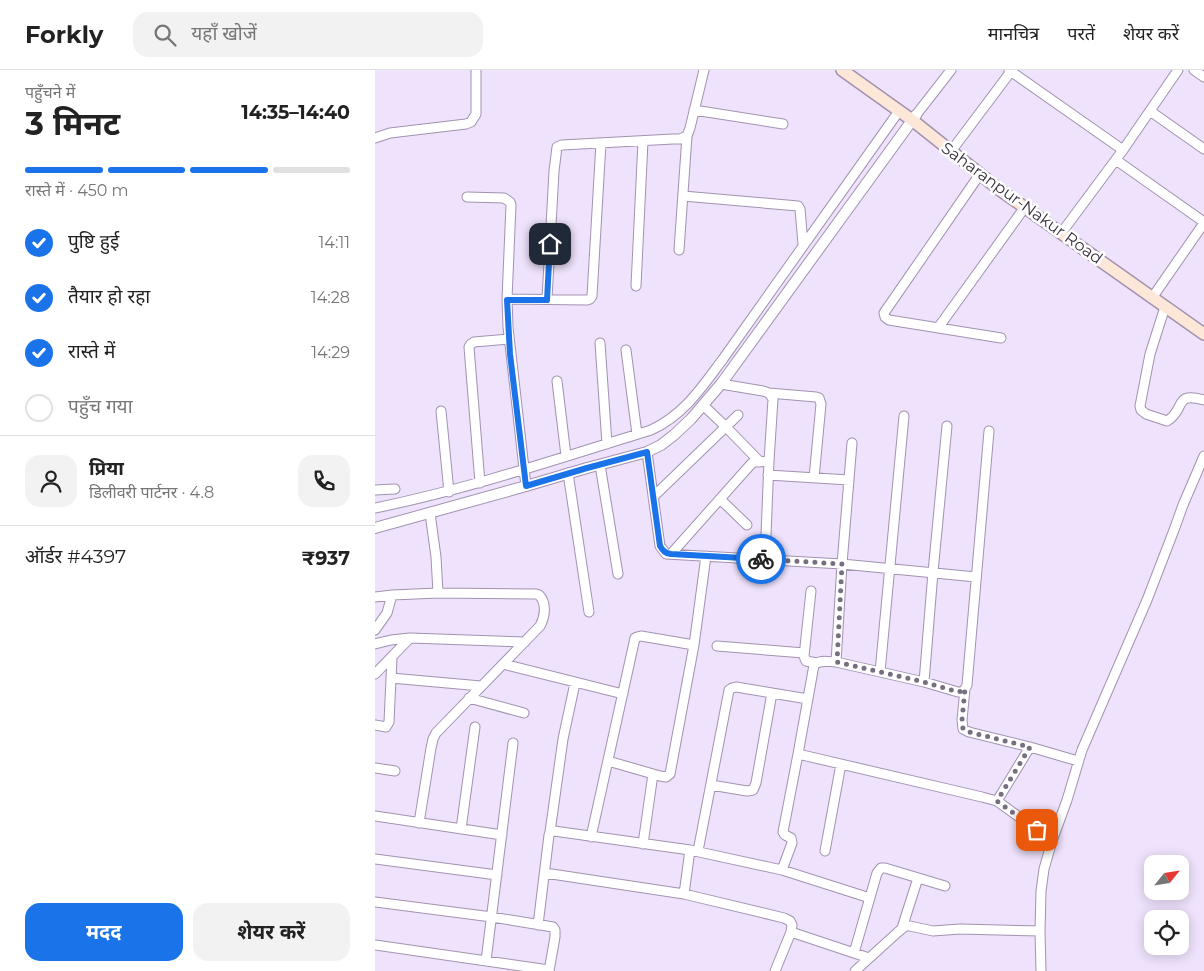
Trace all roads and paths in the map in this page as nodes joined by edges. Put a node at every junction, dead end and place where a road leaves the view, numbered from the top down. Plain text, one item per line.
1 (476, 70) edge
2 (704, 70) edge
3 (842, 70) edge
4 (854, 70) edge
5 (951, 70) edge
6 (1178, 70) edge
7 (1194, 70) edge
8 (1011, 71) edge
9 (1204, 77) edge
10 (694, 110) junction
11 (899, 111) junction
12 (1150, 111) junction
13 (914, 118) junction
14 (783, 124) dead end
15 (687, 136) junction
16 (375, 138) edge
17 (643, 141) junction
18 (601, 143) junction
19 (955, 146) junction
20 (1204, 149) edge
21 (1123, 150) junction
22 (1116, 160) junction
23 (981, 174) junction
24 (683, 196) junction
25 (467, 197) dead end
26 (1025, 207) junction
27 (1204, 223) edge
28 (1065, 228) junction
29 (803, 244) junction
30 (679, 250) dead end
31 (785, 284) junction
32 (636, 286) dead end
33 (1154, 295) junction
34 (507, 300) junction
35 (547, 300) junction
36 (1165, 307) junction
37 (1204, 326) edge
38 (938, 328) junction
39 (1204, 334) edge
40 (1001, 338) dead end
41 (509, 339) junction
42 (600, 342) dead end
43 (626, 350) dead end
44 (557, 381) dead end
45 (721, 384) junction
46 (769, 393) junction
47 (1204, 400) edge
48 (703, 405) junction
49 (441, 411) dead end
50 (738, 415) dead end
51 (904, 416) dead end
52 (947, 426) dead end
53 (726, 427) junction
54 (989, 431) dead end
55 (637, 434) junction
56 (607, 444) junction
57 (852, 444) dead end
58 (647, 452) junction
59 (566, 456) junction
60 (1204, 456) edge
61 (764, 461) junction
62 (600, 465) junction
63 (524, 471) junction
64 (568, 473) junction
65 (768, 474) junction
66 (814, 478) junction
67 (849, 480) junction
68 (479, 483) junction
69 (525, 484) junction
70 (395, 489) dead end
71 (375, 490) edge
72 (449, 492) junction
73 (653, 497) junction
74 (720, 499) junction
75 (375, 508) edge
76 (430, 513) junction
77 (747, 525) dead end
78 (375, 528) edge
79 (671, 554) junction
80 (706, 556) junction
81 (765, 559) junction
82 (842, 564) junction
83 (889, 569) junction
84 (933, 572) junction
85 (618, 574) dead end
86 (976, 577) junction
87 (811, 591) dead end
88 (392, 594) junction
89 (438, 594) junction
90 (375, 596) edge
91 (589, 612) dead end
92 (375, 630) edge
93 (410, 638) junction
94 (525, 642) junction
95 (375, 644) edge
96 (693, 645) junction
97 (717, 646) dead end
98 (804, 653) junction
99 (392, 656) junction
100 (817, 662) junction
101 (837, 662) junction
102 (503, 664) junction
103 (880, 672) junction
104 (375, 674) edge
105 (391, 678) junction
106 (924, 682) junction
107 (575, 683) junction
108 (481, 686) junction
109 (965, 689) junction
110 (772, 693) junction
111 (623, 694) junction
112 (469, 698) junction
113 (808, 699) junction
114 (525, 713) dead end
115 (375, 725) edge
116 (475, 727) dead end
117 (513, 743) dead end
118 (1030, 747) junction
119 (798, 754) junction
120 (608, 761) junction
121 (1078, 761) junction
122 (841, 764) junction
123 (375, 768) edge
124 (395, 771) dead end
125 (653, 774) junction
126 (711, 785) junction
127 (997, 801) junction
128 (375, 816) edge
129 (419, 823) junction
130 (461, 829) junction
131 (551, 832) junction
132 (502, 835) junction
133 (591, 837) junction
134 (1052, 841) junction
135 (643, 844) junction
136 (694, 851) junction
137 (825, 851) dead end
138 (375, 858) edge
139 (782, 870) junction
140 (545, 873) junction
141 (497, 875) junction
142 (918, 878) junction
143 (945, 886) dead end
144 (684, 894) junction
145 (870, 898) junction
146 (375, 902) edge
147 (492, 918) junction
148 (538, 925) junction
149 (902, 928) junction
150 (1040, 931) junction
151 (791, 932) junction
152 (375, 945) edge
153 (854, 953) junction
154 (869, 958) junction
155 (486, 961) junction
156 (549, 970) edge
157 (775, 971) edge
158 (855, 971) edge
159 (1041, 971) edge

1 - 16 street
2 - 10 street
3 - 11 main road, Saharanpur-Nakur Road
4 - 13 main road, Saharanpur-Nakur Road
5 - 13 street
6 - 12 street
7 - 9 street
8 - 19 street
8 - 21 street
10 - 14 street
10 - 15 street
11 - 13 main road, Saharanpur-Nakur Road
11 - 29 street
12 - 20 street
12 - 21 street
13 - 19 main road, Saharanpur-Nakur Road
13 - 23 main road, Saharanpur-Nakur Road
13 - 31 street
15 - 17 street
15 - 24 street
17 - 18 street
17 - 32 street
18 - 35 street
18 - 35 street
19 - 28 main road, Saharanpur-Nakur Road
21 - 22 street
22 - 27 street
22 - 28 street
23 - 26 main road, Saharanpur-Nakur Road
23 - 38 street
24 - 29 street
24 - 30 street
25 - 34 street
26 - 33 main road, Saharanpur-Nakur Road
26 - 38 street
27 - 33 street
28 - 33 main road, Saharanpur-Nakur Road
29 - 31 street
31 - 45 street
31 - 55 street
33 - 36 main road, Saharanpur-Nakur Road
33 - 37 main road, Saharanpur-Nakur Road
34 - 35 street
34 - 41 street
36 - 39 main road, Saharanpur-Nakur Road
36 - 47 street
38 - 40 street
41 - 63 street
41 - 68 street
42 - 56 street
43 - 55 street
44 - 59 street
45 - 46 street
45 - 48 street
46 - 61 street
46 - 66 street
48 - 53 street
48 - 58 street
49 - 72 street
50 - 53 street
51 - 83 street
52 - 84 street
53 - 61 street
53 - 73 street
54 - 86 street
55 - 56 street
56 - 59 street
57 - 67 street
58 - 62 street
58 - 73 street
59 - 63 street
60 - 121 street
61 - 65 street
61 - 74 street
62 - 64 street
62 - 85 street
63 - 68 street
63 - 69 street
64 - 69 street
64 - 91 street
65 - 66 street
65 - 81 street
66 - 67 street
67 - 82 street
68 - 72 street
69 - 76 street
70 - 71 street
72 - 75 street
73 - 79 street
74 - 77 street
74 - 79 street
76 - 78 street
76 - 89 street
79 - 80 street
80 - 81 street
80 - 96 street
81 - 82 street
82 - 83 street
82 - 101 street
83 - 84 street
83 - 103 street
84 - 86 street
84 - 106 street
86 - 109 street
87 - 98 street
88 - 89 street
88 - 90 street
88 - 92 street
89 - 94 street
93 - 94 street
93 - 95 street
93 - 99 street
94 - 102 street
96 - 111 street
96 - 125 street
97 - 98 street
98 - 100 street
99 - 104 street
99 - 105 street
100 - 101 street
100 - 113 street
101 - 103 street
102 - 107 street
102 - 108 street
103 - 106 street
105 - 108 street
105 - 115 street
106 - 109 street
107 - 111 street
107 - 131 street
108 - 112 street
109 - 118 street
110 - 113 street
110 - 126 street
110 - 126 street
111 - 120 street
112 - 114 street
112 - 129 street
113 - 119 street
116 - 130 street
117 - 132 street
118 - 121 street
118 - 127 street
119 - 122 street
119 - 139 street
120 - 125 street
120 - 133 street
121 - 134 street
122 - 127 street
122 - 137 street
123 - 124 street
125 - 135 street
126 - 136 street
127 - 134 street
128 - 129 street
129 - 130 street
130 - 132 street
131 - 133 street
131 - 140 street
132 - 141 street
133 - 135 street
134 - 150 street
135 - 136 street
136 - 139 street
136 - 144 street
138 - 141 street
139 - 145 street
140 - 144 street
140 - 148 street
141 - 147 street
142 - 143 street
142 - 145 street
142 - 149 street
144 - 151 street
145 - 153 street
146 - 147 street
147 - 148 street
147 - 155 street
148 - 156 street
149 - 150 street
149 - 154 street
150 - 159 street
151 - 153 street
151 - 157 street
152 - 155 street
153 - 154 street
154 - 158 street
155 - 156 street

